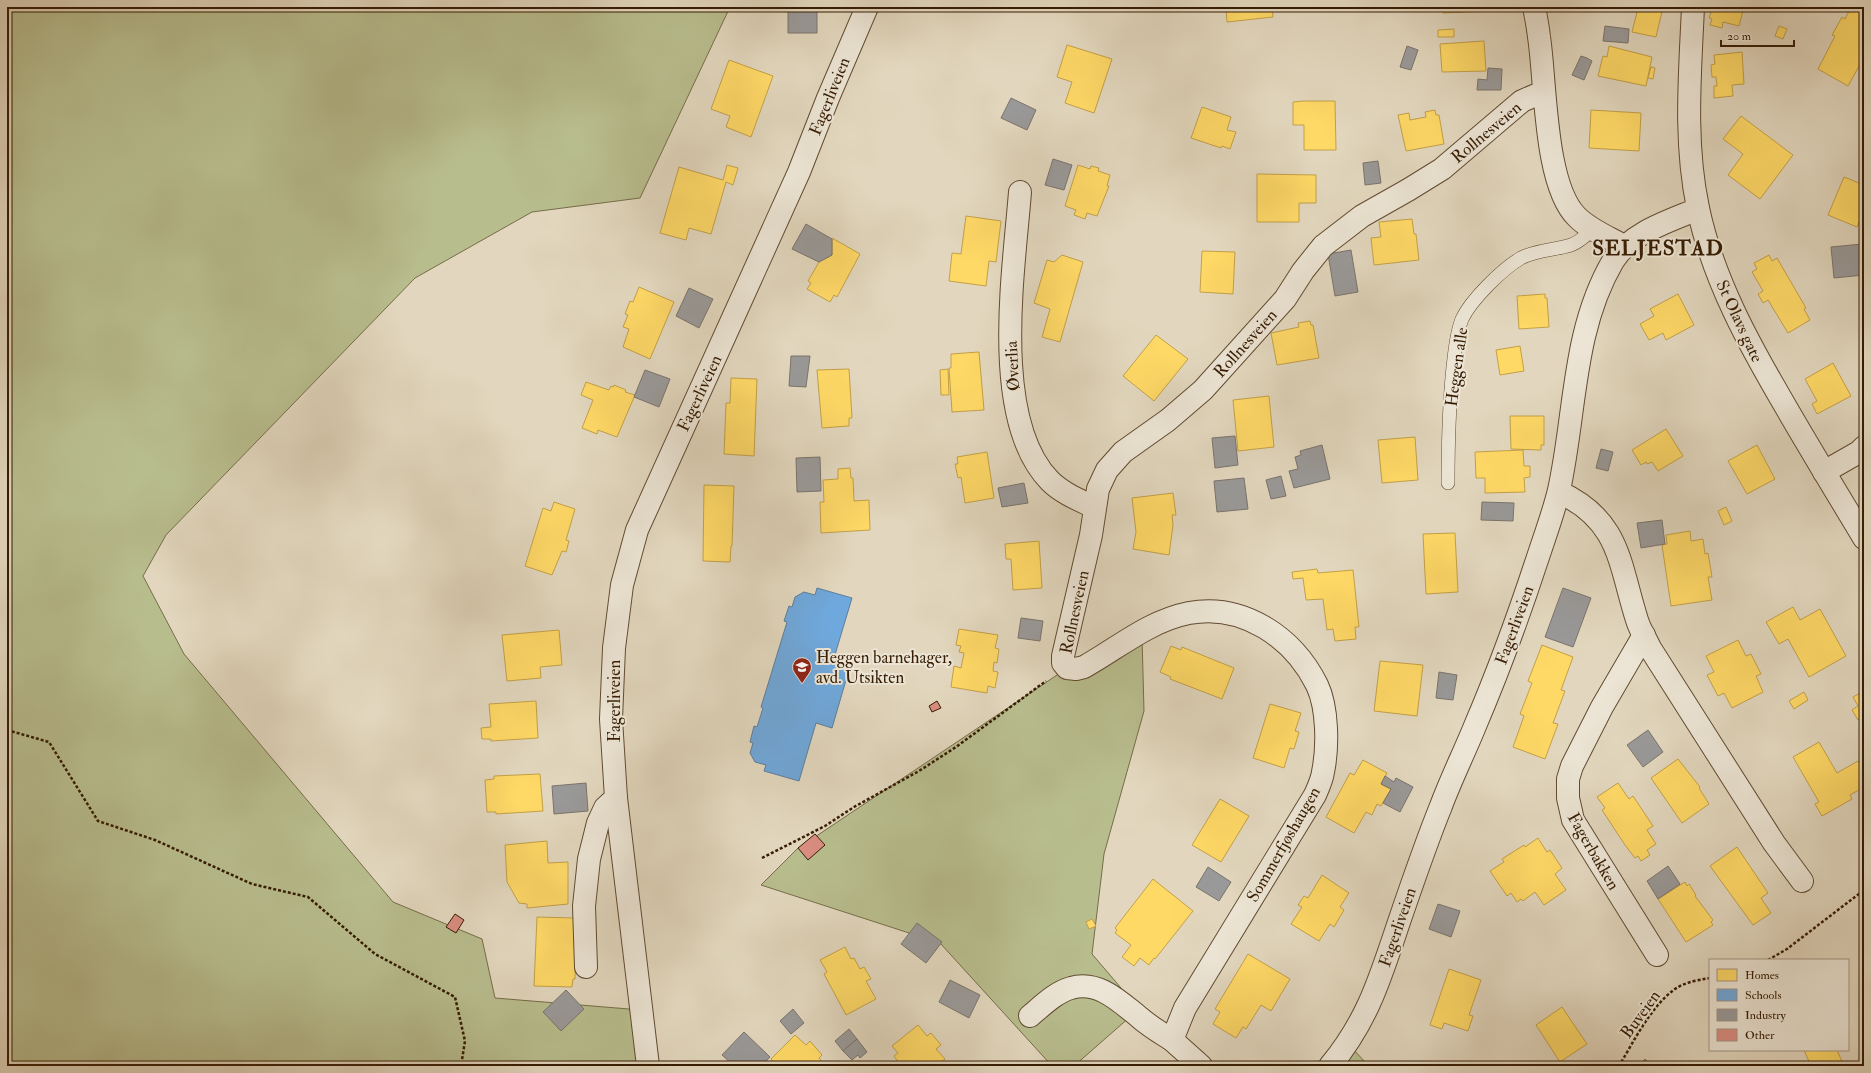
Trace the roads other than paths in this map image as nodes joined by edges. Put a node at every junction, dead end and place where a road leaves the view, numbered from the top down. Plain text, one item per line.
1 (867, 7) edge
2 (1534, 7) edge
3 (1694, 7) edge
4 (1543, 92) junction
5 (1020, 192) dead end
6 (1698, 209) junction
7 (1593, 229) junction
8 (1624, 246) junction
9 (1864, 448) edge
10 (1824, 472) junction
11 (1448, 483) dead end
12 (1559, 492) junction
13 (1094, 507) junction
14 (1864, 538) edge
15 (1644, 635) junction
16 (1067, 668) joint
17 (616, 798) junction
18 (1802, 881) dead end
19 (1657, 955) dead end
20 (586, 967) dead end
21 (1030, 1016) dead end
22 (1172, 1040) junction
23 (648, 1066) edge
24 (1201, 1066) edge
25 (1330, 1066) edge

1 - 17 street, Fagerliveien
2 - 4 street
3 - 6 street, St Olavs gate
4 - 7 street
4 - 13 street, Rollnesveien
5 - 13 street, Øverlia
6 - 8 street, Fagerliveien
6 - 10 street, St Olavs gate
7 - 8 street
7 - 11 lane, Heggen alle
8 - 12 street, Fagerliveien
9 - 10 street
10 - 14 street, St Olavs gate
12 - 15 street
12 - 25 street, Fagerliveien
13 - 16 street, Rollnesveien
15 - 18 street
15 - 19 street, Fagerbakken
16 - 22 street, Sommerfjøshaugen
17 - 20 street
17 - 23 street, Fagerliveien
21 - 22 street
22 - 24 street

